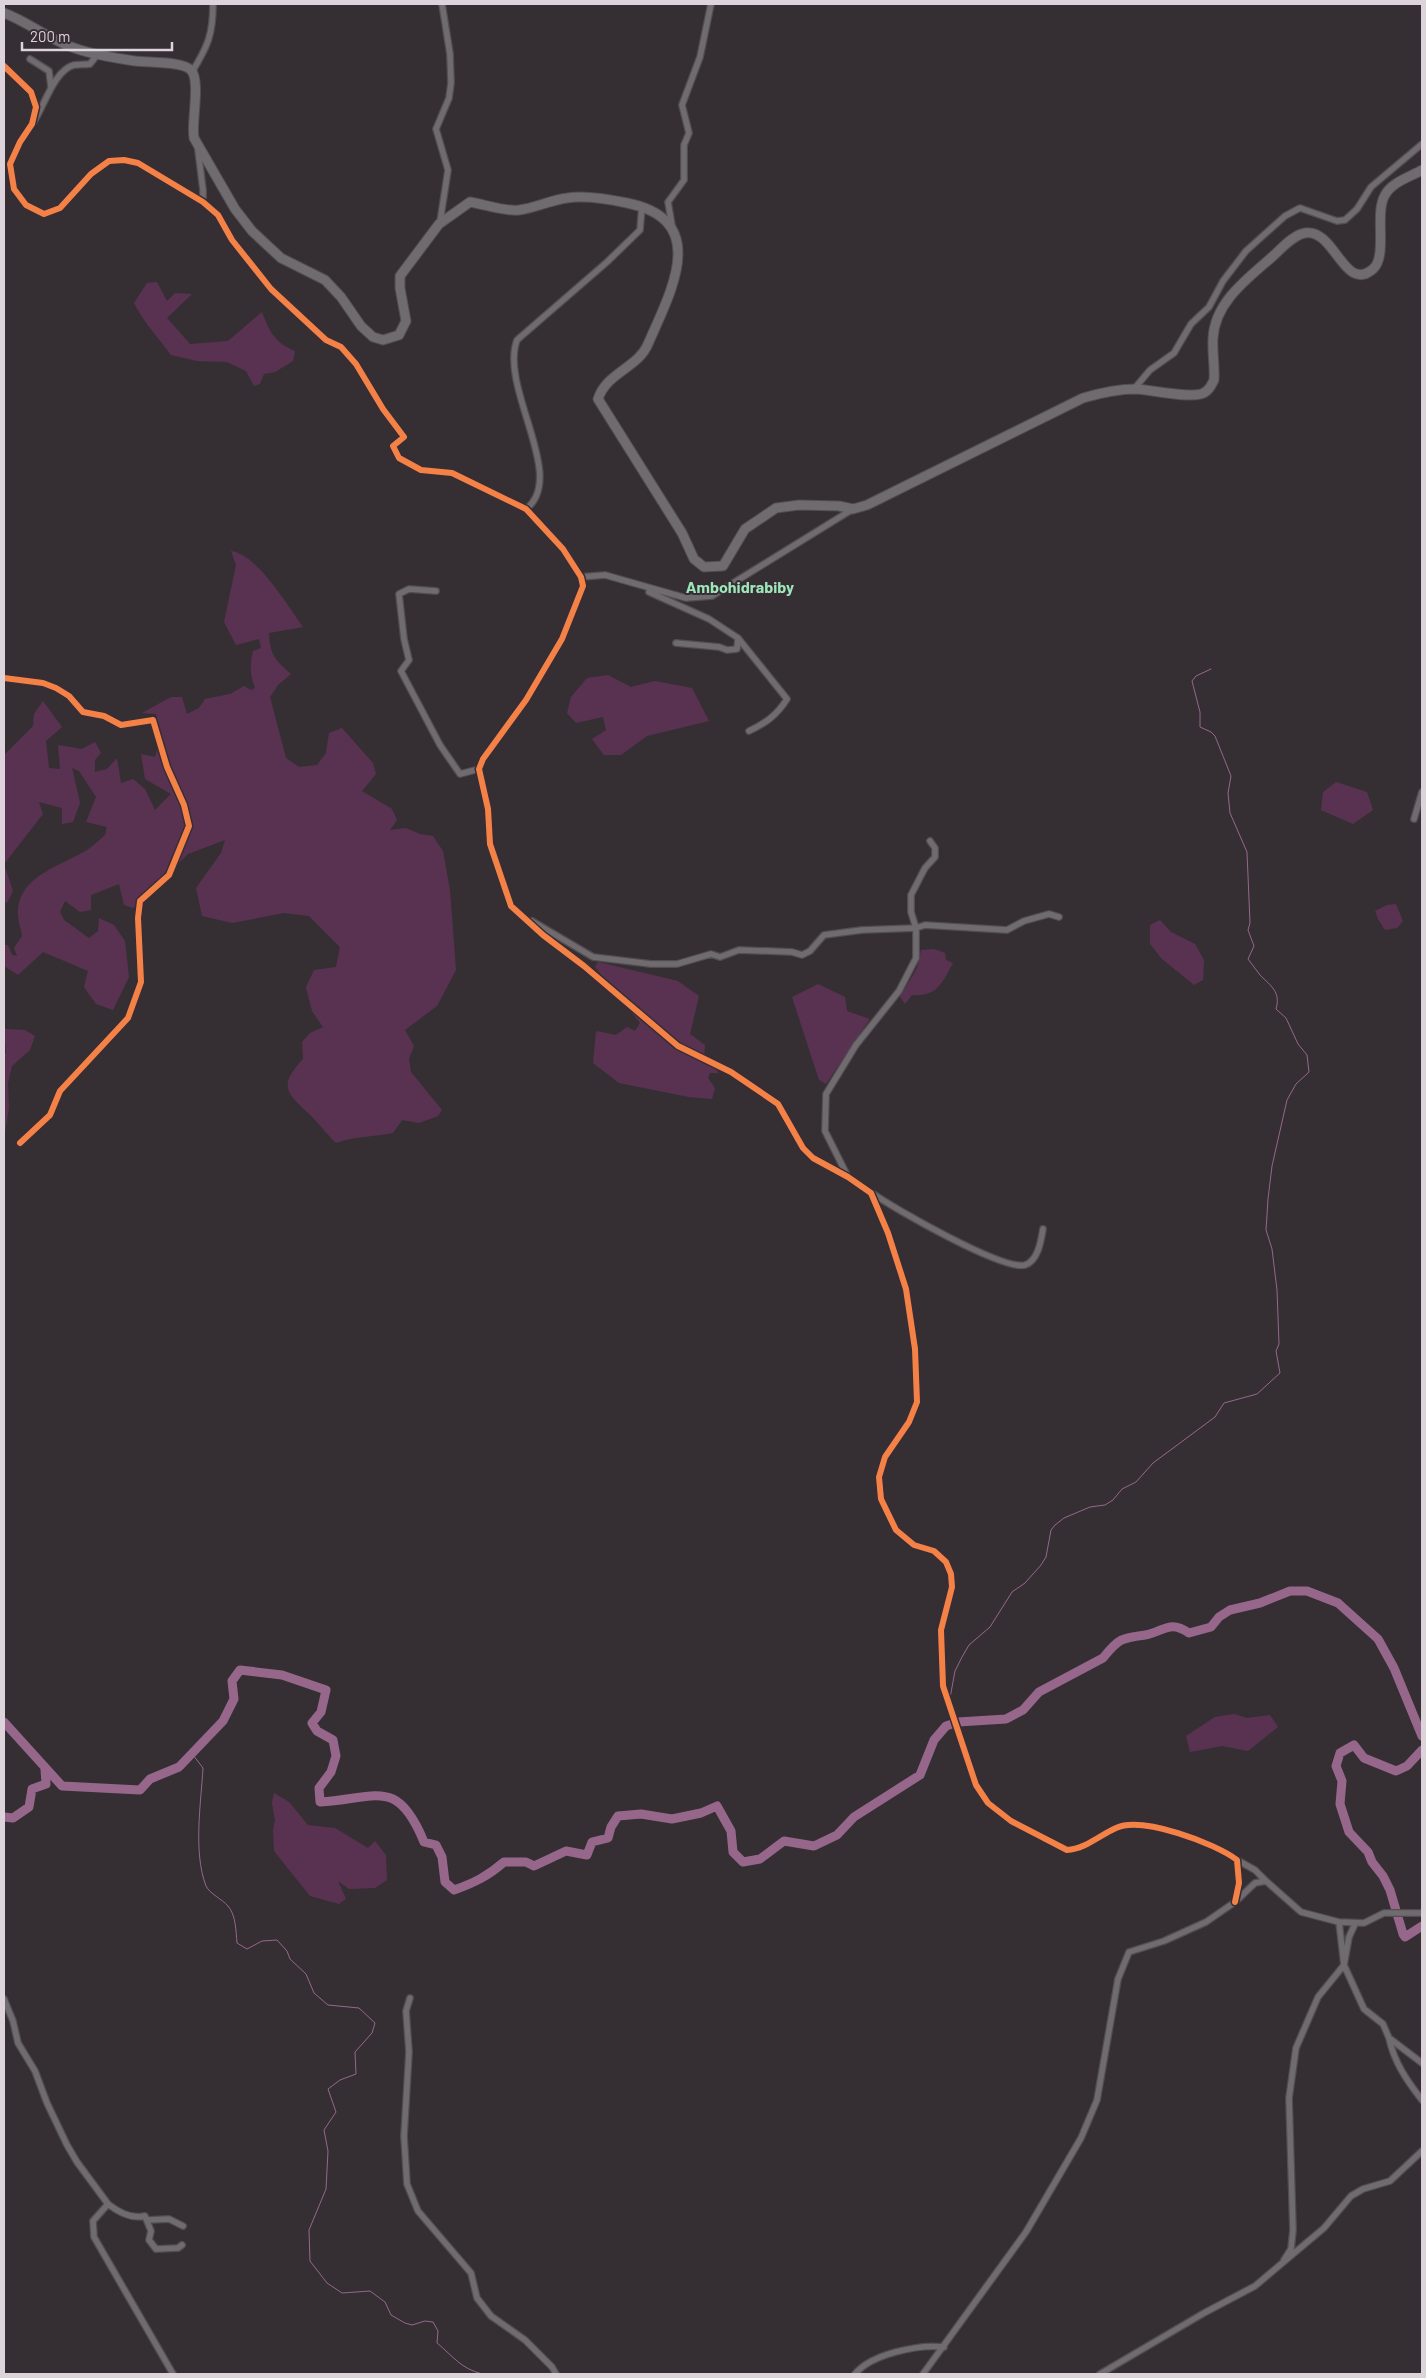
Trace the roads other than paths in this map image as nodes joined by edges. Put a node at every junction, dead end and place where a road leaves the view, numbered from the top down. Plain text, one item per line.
1 (212, 4) edge
2 (442, 4) edge
3 (711, 4) edge
4 (4, 13) edge
5 (97, 54) junction
6 (30, 59) dead end
7 (4, 66) edge
8 (192, 72) junction
9 (51, 87) junction
10 (32, 124) junction
11 (1422, 144) edge
12 (198, 146) junction
13 (1422, 170) edge
14 (203, 202) junction
15 (642, 206) junction
16 (439, 224) junction
17 (672, 231) junction
18 (1134, 389) junction
19 (526, 509) junction
20 (853, 509) junction
21 (581, 577) junction
22 (646, 588) junction
23 (436, 591) dead end
24 (738, 638) junction
25 (676, 643) dead end
26 (4, 678) edge
27 (749, 731) dead end
28 (478, 768) junction
29 (1422, 792) edge
30 (1414, 819) dead end
31 (930, 841) dead end
32 (522, 914) junction
33 (1059, 917) dead end
34 (916, 928) junction
35 (20, 1143) dead end
36 (848, 1177) junction
37 (871, 1192) junction
38 (1043, 1229) dead end
39 (1237, 1860) junction
40 (1266, 1881) junction
41 (1235, 1902) junction
42 (1422, 1913) edge
43 (1338, 1922) junction
44 (1355, 1924) junction
45 (1344, 1965) junction
46 (410, 1998) dead end
47 (4, 1999) edge
48 (1389, 2038) junction
49 (1422, 2062) edge
50 (1422, 2100) edge
51 (1422, 2151) edge
52 (108, 2204) junction
53 (148, 2220) junction
54 (183, 2226) dead end
55 (182, 2245) dead end
56 (1282, 2264) junction
57 (944, 2347) junction
58 (173, 2374) edge
59 (556, 2374) edge
60 (855, 2374) edge
61 (924, 2374) edge
62 (1100, 2374) edge

1 - 8 street
2 - 16 street
3 - 17 street
4 - 5 main road
5 - 8 main road
5 - 9 street
6 - 9 street
7 - 10 street
8 - 12 main road
9 - 10 street
10 - 14 street
11 - 18 street
12 - 14 street
12 - 16 main road
13 - 18 main road
14 - 19 street
15 - 16 main road
15 - 17 main road
15 - 19 street
17 - 20 main road
18 - 20 main road
19 - 21 street
20 - 22 street
21 - 22 street
21 - 28 street
22 - 24 street
23 - 28 street
24 - 25 street
24 - 27 street
26 - 35 street
28 - 32 street
29 - 30 street
31 - 34 street
32 - 34 street
32 - 36 street
33 - 34 street
34 - 36 street
36 - 37 street
37 - 38 street
37 - 39 street
39 - 40 street
39 - 41 street
40 - 41 street
40 - 43 street
41 - 57 street
42 - 44 street
43 - 44 street
43 - 45 street
44 - 45 street
45 - 48 street
45 - 56 street
46 - 59 street
47 - 52 street
48 - 49 street
48 - 50 street
51 - 56 street
52 - 53 street
52 - 58 street
53 - 54 street
53 - 55 street
56 - 62 street
57 - 60 street
57 - 61 street

